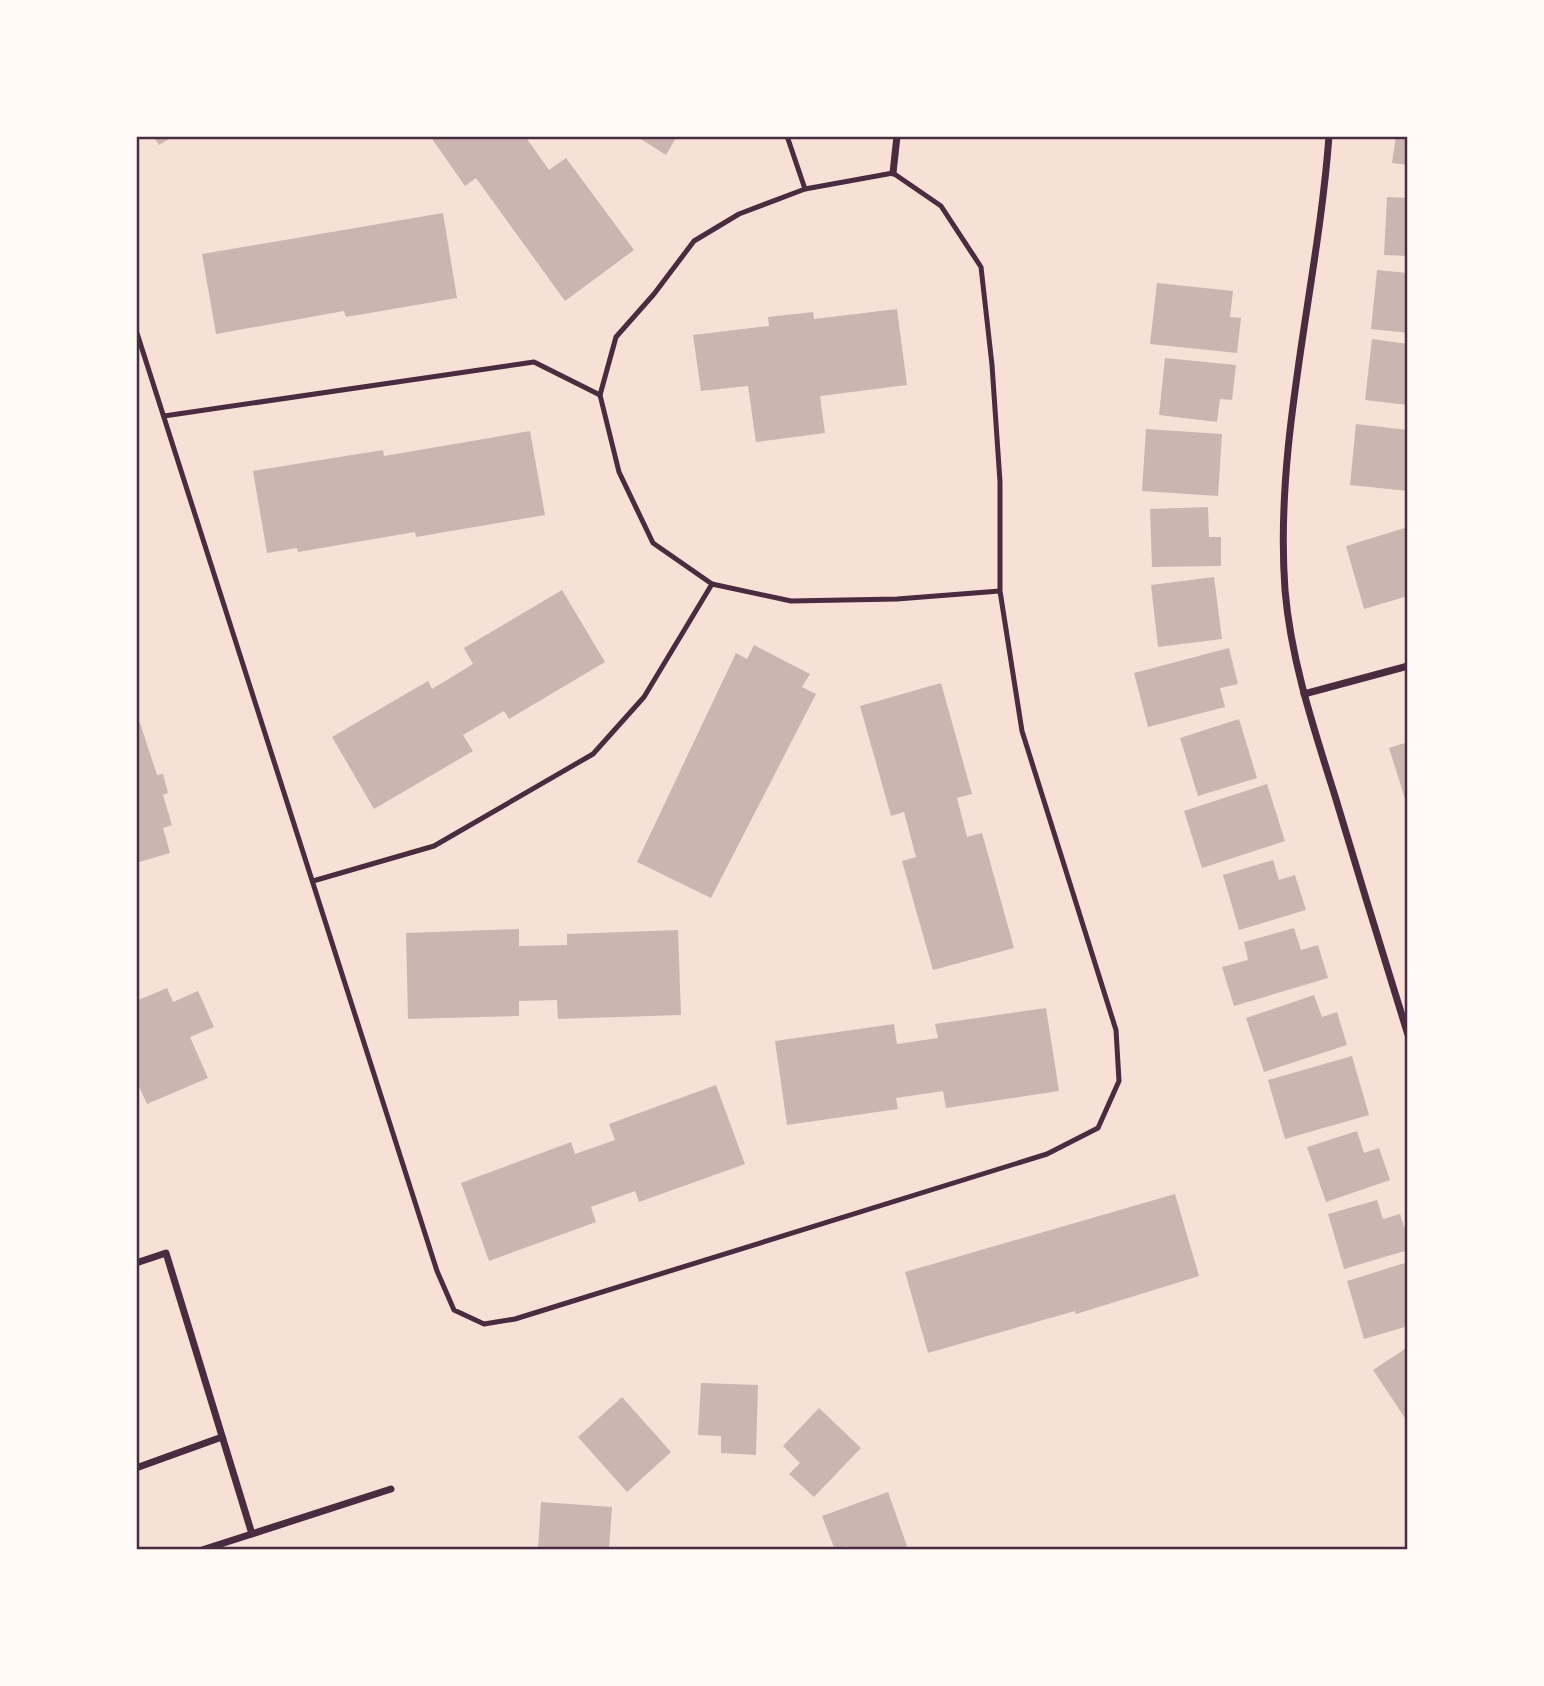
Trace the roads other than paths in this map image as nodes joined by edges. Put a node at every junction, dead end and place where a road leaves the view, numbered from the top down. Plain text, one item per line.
1 (787, 136) edge
2 (897, 136) edge
3 (1329, 136) edge
4 (893, 173) junction
5 (806, 189) junction
6 (136, 330) edge
7 (600, 395) junction
8 (164, 416) junction
9 (712, 584) junction
10 (1000, 591) junction
11 (1408, 666) edge
12 (1304, 694) junction
13 (313, 881) junction
14 (1408, 1035) edge
15 (136, 1263) edge
16 (222, 1437) junction
17 (136, 1468) edge
18 (391, 1489) dead end
19 (251, 1534) junction
20 (202, 1549) edge

1 - 5 lane
2 - 4 street
3 - 12 street
4 - 5 lane
4 - 10 lane
5 - 7 lane
6 - 8 lane
7 - 8 lane
7 - 9 lane
8 - 13 lane
9 - 10 lane
9 - 13 lane
10 - 13 lane
11 - 12 street
12 - 14 street
15 - 16 street
16 - 17 street
16 - 19 street
18 - 19 street
19 - 20 street

